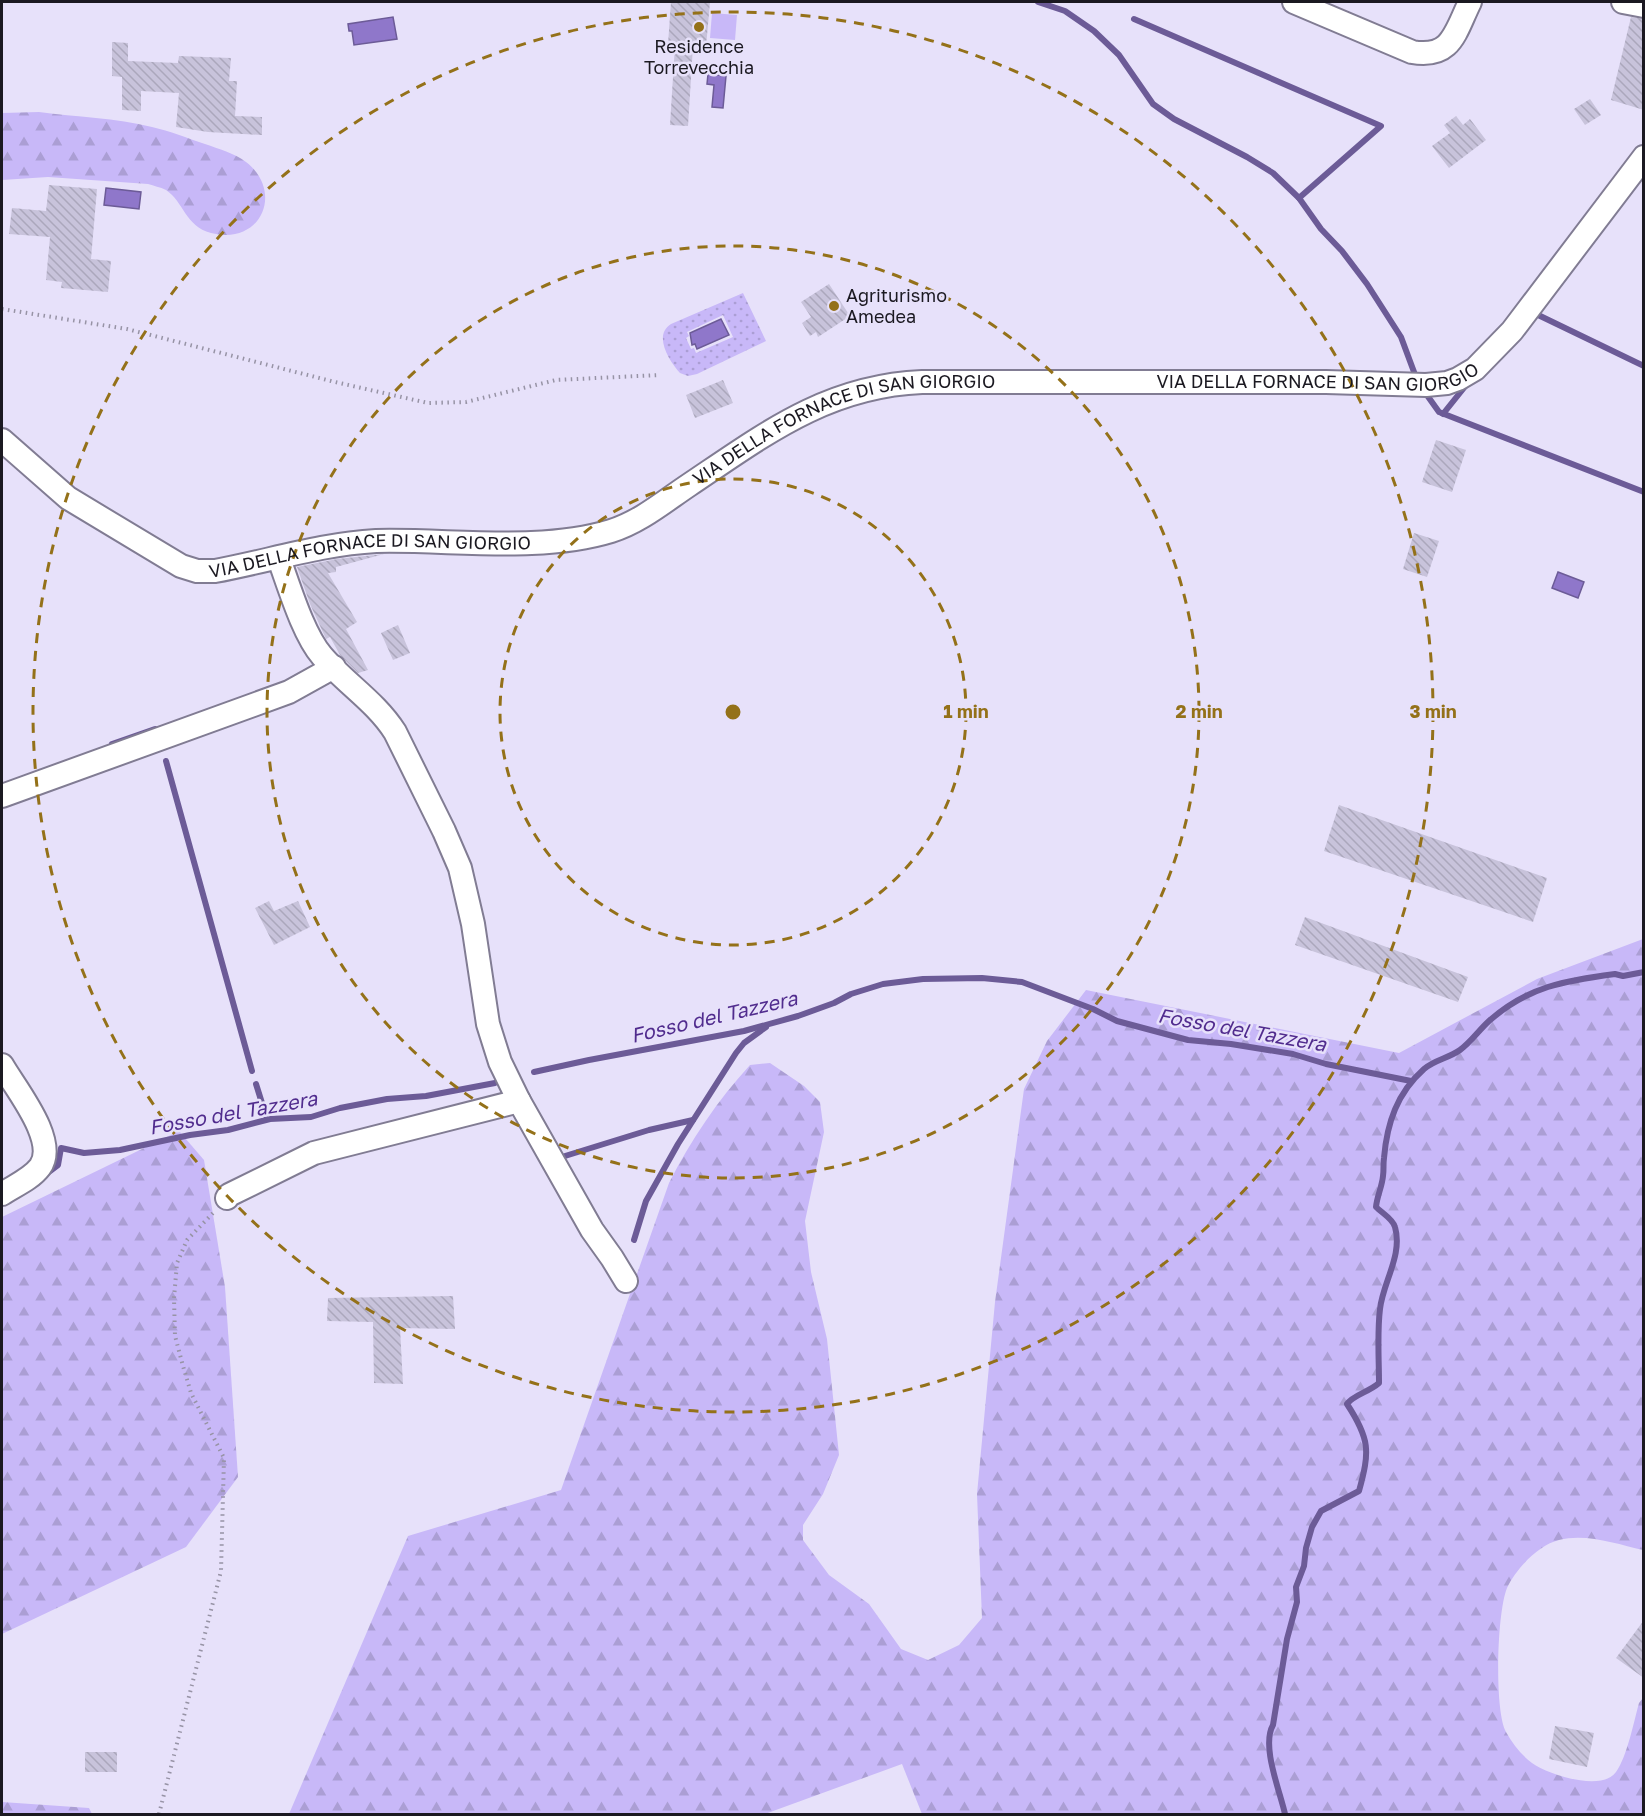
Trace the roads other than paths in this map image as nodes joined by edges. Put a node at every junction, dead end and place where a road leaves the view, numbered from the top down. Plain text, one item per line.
1 (1294, 2) edge
2 (1470, 2) edge
3 (1623, 2) edge
4 (1644, 6) edge
5 (1644, 157) edge
6 (2, 440) edge
7 (279, 558) junction
8 (334, 667) junction
9 (2, 796) edge
10 (2, 1065) edge
11 (519, 1101) junction
12 (2, 1194) edge
13 (227, 1198) road end
14 (626, 1281) dead end

1 - 2 street
3 - 4 street
5 - 7 street, VIA DELLA FORNACE DI SAN GIORGIO
6 - 7 street, VIA DELLA FORNACE DI SAN GIORGIO
7 - 8 street
8 - 9 street
8 - 11 street
10 - 12 street
11 - 13 street
11 - 14 street

